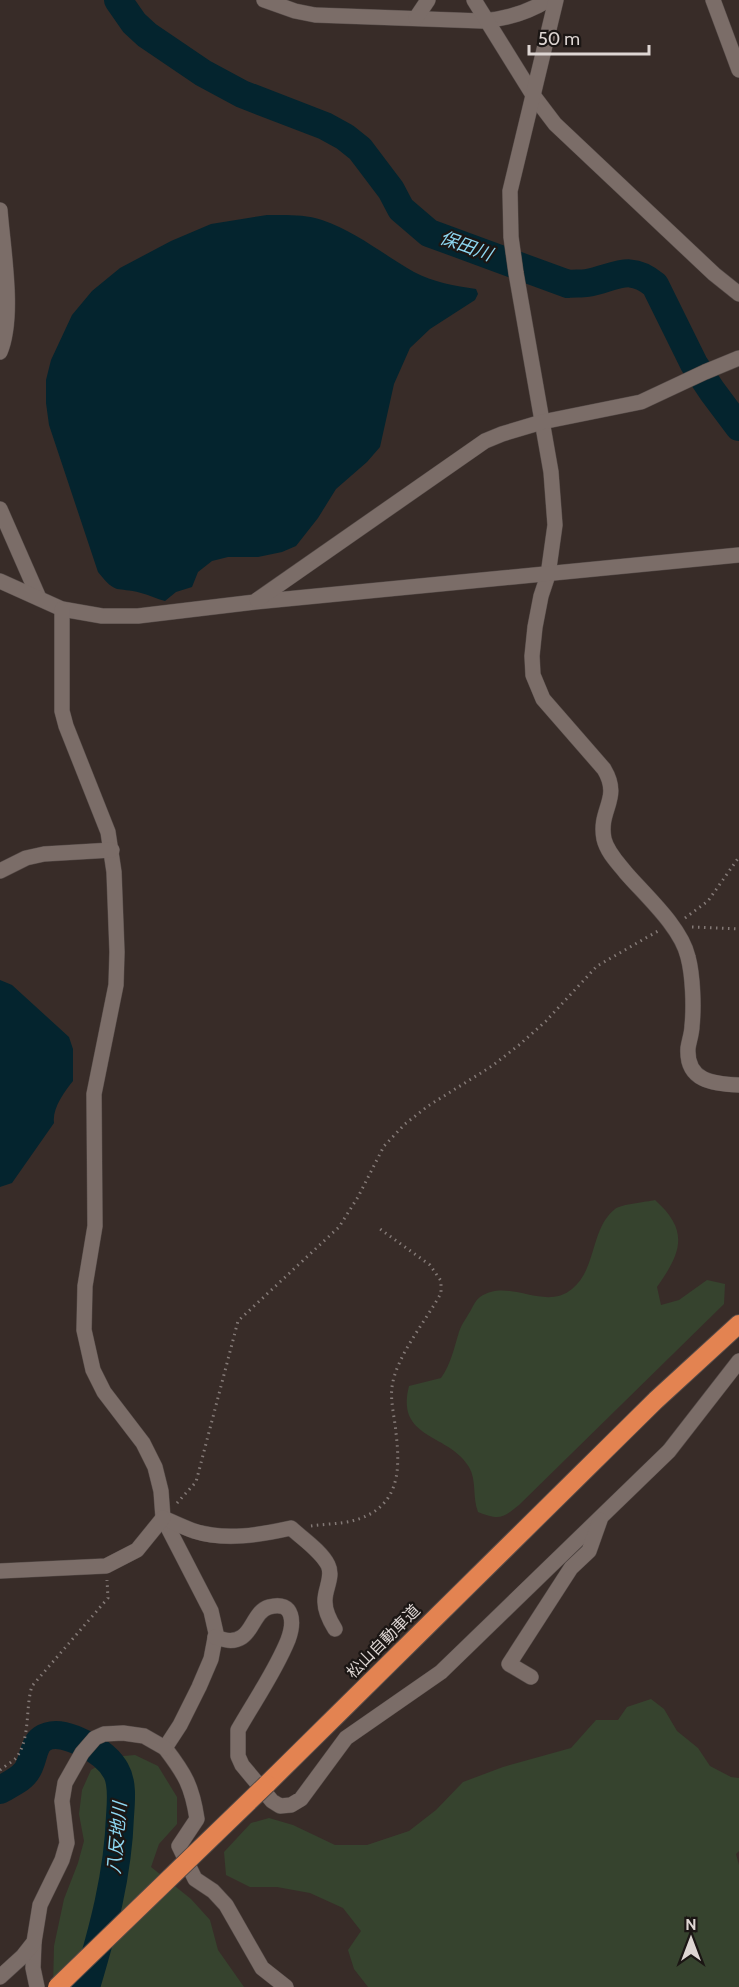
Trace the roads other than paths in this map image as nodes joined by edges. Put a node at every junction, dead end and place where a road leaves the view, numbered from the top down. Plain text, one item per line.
1 (264, 0) edge
2 (428, 0) edge
3 (474, 0) edge
4 (548, 0) edge
5 (556, 0) edge
6 (713, 0) edge
7 (416, 18) junction
8 (488, 21) junction
9 (739, 70) edge
10 (532, 95) junction
11 (0, 210) edge
12 (739, 294) edge
13 (0, 352) edge
14 (739, 358) edge
15 (542, 422) junction
16 (0, 509) edge
17 (739, 555) edge
18 (548, 575) junction
19 (0, 581) edge
20 (39, 598) junction
21 (255, 602) junction
22 (62, 609) junction
23 (112, 850) junction
24 (0, 872) edge
25 (739, 1085) edge
26 (739, 1323) edge
27 (739, 1361) edge
28 (602, 1515) junction
29 (163, 1518) junction
30 (0, 1570) edge
31 (335, 1629) dead end
32 (215, 1637) junction
33 (531, 1677) dead end
34 (165, 1748) junction
35 (34, 1942) junction
36 (0, 1977) edge
37 (37, 1987) edge
38 (57, 1987) edge
39 (286, 1987) edge

1 - 7 street
2 - 7 street
3 - 8 street
4 - 8 street
5 - 10 street
6 - 9 street
7 - 8 street
8 - 10 street
10 - 12 street
10 - 15 street
11 - 13 street
14 - 15 street
15 - 18 street
15 - 21 street
16 - 20 street
17 - 18 street
18 - 21 street
18 - 25 street
19 - 20 street
20 - 22 street
21 - 22 street
22 - 23 street
23 - 24 street
23 - 29 street
26 - 38 highway, 松山自動車道, bridge
27 - 28 street
28 - 32 street
28 - 33 street
29 - 30 street
29 - 31 street
29 - 32 street
32 - 34 street
34 - 35 street
34 - 39 street
35 - 36 street
35 - 37 street

